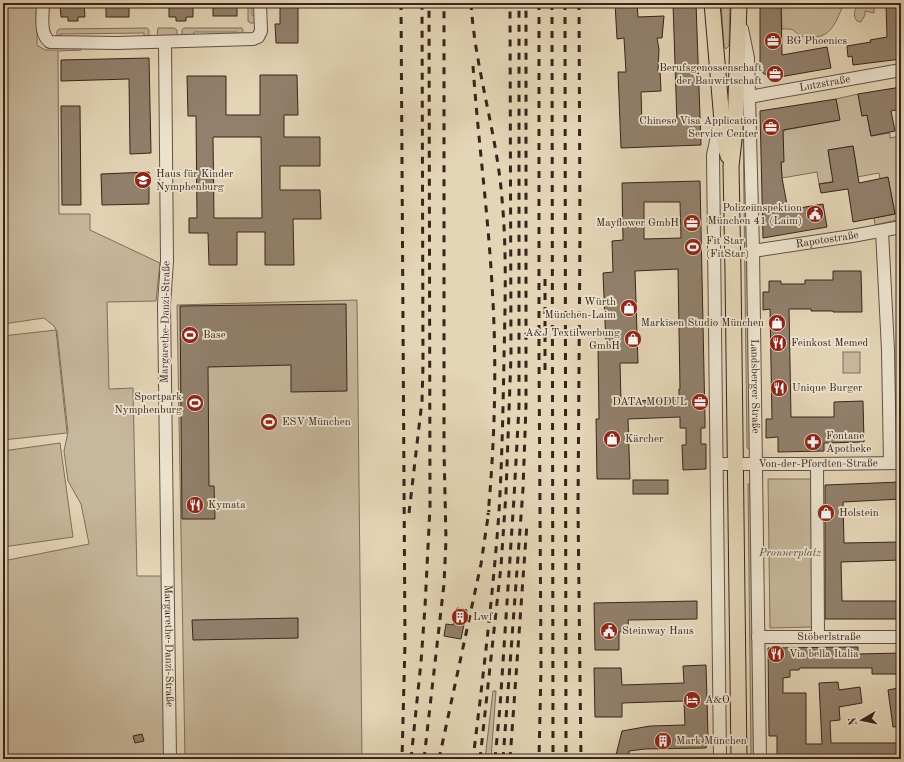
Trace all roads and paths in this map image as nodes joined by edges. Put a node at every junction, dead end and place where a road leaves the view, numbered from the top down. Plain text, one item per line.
1 (42, 3) edge
2 (260, 3) edge
3 (712, 3) edge
4 (739, 9) edge
5 (165, 42) junction
6 (901, 70) edge
7 (749, 97) junction
8 (721, 115) junction
9 (731, 166) junction
10 (901, 228) edge
11 (882, 231) junction
12 (753, 251) junction
13 (756, 463) junction
14 (895, 463) edge
15 (717, 464) junction
16 (736, 464) junction
17 (817, 464) junction
18 (758, 637) junction
19 (818, 637) junction
20 (901, 637) edge
21 (170, 759) edge
22 (720, 759) edge
23 (739, 759) edge
24 (760, 759) edge

1 - 5 street
2 - 5 street
3 - 8 main road, Landsberger Straße
4 - 7 street, Landsberger Straße
4 - 9 main road, Landsberger Straße
5 - 21 street, Margarethe-Danzi-Straße
6 - 7 street, Lutzstraße
7 - 12 street, Landsberger Straße
8 - 9 main road, Landsberger Straße
8 - 15 street, Landsberger Straße
9 - 16 main road, Landsberger Straße
10 - 11 street, Rapotostraße
11 - 12 street, Rapotostraße
11 - 14 street
12 - 13 street, Landsberger Straße
13 - 16 street, Von-der-Pfordten-Straße
13 - 17 street, Von-der-Pfordten-Straße
13 - 18 street, Landsberger Straße
14 - 17 street, Von-der-Pfordten-Straße
15 - 16 street
15 - 22 street, Landsberger Straße
16 - 23 main road, Landsberger Straße
17 - 19 street
18 - 19 street, Stöberlstraße
18 - 24 street, Landsberger Straße
19 - 20 street, Stöberlstraße

